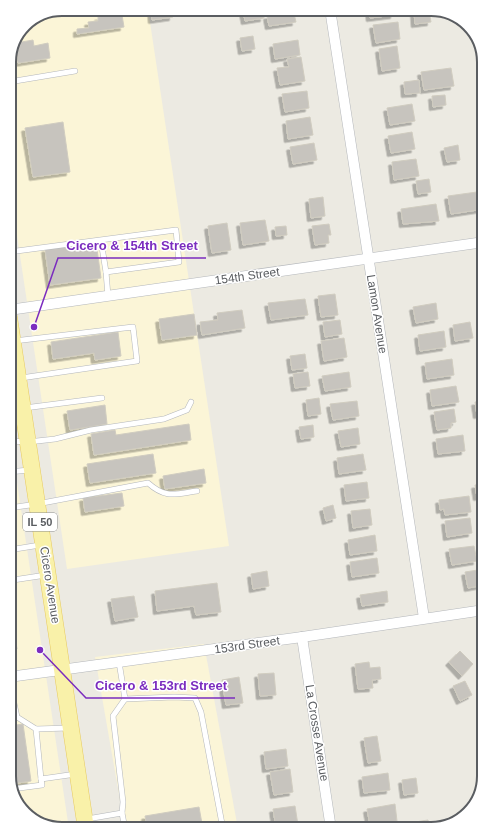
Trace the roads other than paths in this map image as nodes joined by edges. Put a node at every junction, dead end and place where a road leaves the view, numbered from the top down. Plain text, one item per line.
1 (331, 16) edge
2 (75, 71) dead end
3 (16, 81) edge
4 (102, 241) junction
5 (477, 243) edge
6 (16, 251) edge
7 (369, 259) junction
8 (106, 272) junction
9 (108, 296) junction
10 (16, 309) edge
11 (16, 342) edge
12 (16, 364) edge
13 (18, 378) junction
14 (102, 398) dead end
15 (191, 402) dead end
16 (16, 409) edge
17 (16, 441) edge
18 (28, 442) junction
19 (32, 469) junction
20 (16, 471) edge
21 (197, 491) dead end
22 (37, 504) junction
23 (16, 507) edge
24 (43, 545) junction
25 (16, 549) edge
26 (48, 574) junction
27 (16, 579) edge
28 (477, 611) edge
29 (424, 618) junction
30 (302, 638) junction
31 (119, 662) junction
32 (62, 670) junction
33 (16, 677) edge
34 (125, 699) junction
35 (16, 712) edge
36 (17, 717) joint
37 (71, 728) junction
38 (36, 729) junction
39 (78, 774) junction
40 (41, 779) junction
41 (18, 788) edge
42 (122, 813) junction
43 (86, 822) edge
44 (93, 822) edge
45 (124, 822) edge
46 (222, 822) edge
47 (330, 822) edge

1 - 7 street, Lamon Avenue
2 - 3 lane
4 - 6 lane
4 - 8 lane
4 - 8 lane
5 - 7 street, 154th Street
7 - 9 street, 154th Street
7 - 29 street, Lamon Avenue
8 - 9 lane
9 - 10 street, 154th Street
11 - 13 lane
12 - 13 main road, Cicero Avenue / IL 50
13 - 16 main road, Cicero Avenue / IL 50
14 - 16 lane
15 - 18 lane
16 - 18 main road, Cicero Avenue / IL 50
17 - 18 lane
18 - 19 main road, Cicero Avenue / IL 50
19 - 20 lane
19 - 22 main road, Cicero Avenue / IL 50
21 - 22 lane
22 - 23 lane
22 - 24 main road, Cicero Avenue / IL 50
24 - 25 lane
24 - 26 main road, Cicero Avenue / IL 50
26 - 27 lane
26 - 32 main road, Cicero Avenue / IL 50
28 - 29 street, 153rd Street
29 - 30 street, 153rd Street
30 - 31 street, 153rd Street
30 - 47 street, La Crosse Avenue
31 - 32 street, 153rd Street
31 - 34 lane
32 - 33 street, 153rd Street
32 - 37 main road, Cicero Avenue / IL 50
34 - 42 lane
34 - 46 lane
35 - 36 lane
36 - 38 lane
37 - 38 lane
37 - 39 main road, Cicero Avenue / IL 50
38 - 40 lane
39 - 40 lane
39 - 43 main road, Cicero Avenue / IL 50
40 - 41 lane
42 - 44 lane
42 - 45 lane

